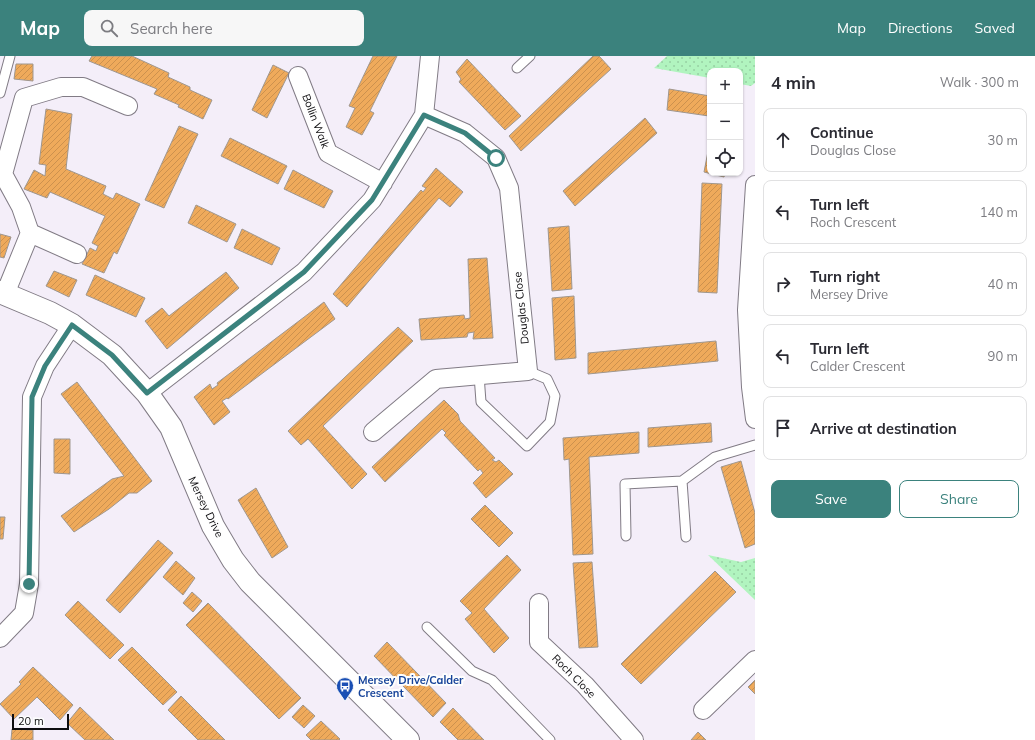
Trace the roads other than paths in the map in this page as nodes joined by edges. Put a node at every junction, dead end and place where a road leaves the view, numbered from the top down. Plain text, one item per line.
1 (10, 56) edge
2 (430, 56) edge
3 (530, 56) edge
4 (517, 68) dead end
5 (298, 76) dead end
6 (0, 93) edge
7 (128, 106) dead end
8 (424, 115) junction
9 (383, 183) junction
10 (755, 185) edge
11 (30, 233) junction
12 (77, 254) dead end
13 (2, 293) edge
14 (72, 325) junction
15 (528, 371) junction
16 (479, 375) junction
17 (147, 393) junction
18 (755, 419) edge
19 (373, 432) dead end
20 (755, 445) edge
21 (682, 481) junction
22 (626, 536) dead end
23 (686, 536) dead end
24 (539, 603) dead end
25 (427, 627) dead end
26 (0, 638) edge
27 (755, 660) edge
28 (703, 710) dead end
29 (631, 739) edge
30 (408, 740) edge
31 (550, 740) edge

1 - 6 lane
2 - 8 street
3 - 4 lane
5 - 9 street, Bollin Walk
7 - 11 street
8 - 9 street
8 - 15 street, Douglas Close
9 - 17 street
10 - 18 street
11 - 12 street
11 - 13 street
13 - 14 street, Mersey Drive
14 - 17 street, Mersey Drive
14 - 26 street
15 - 16 street
15 - 16 lane
16 - 19 street
17 - 30 street, Mersey Drive
20 - 21 lane
21 - 22 lane
21 - 23 lane
24 - 29 street, Roch Close
25 - 31 lane
27 - 28 street

